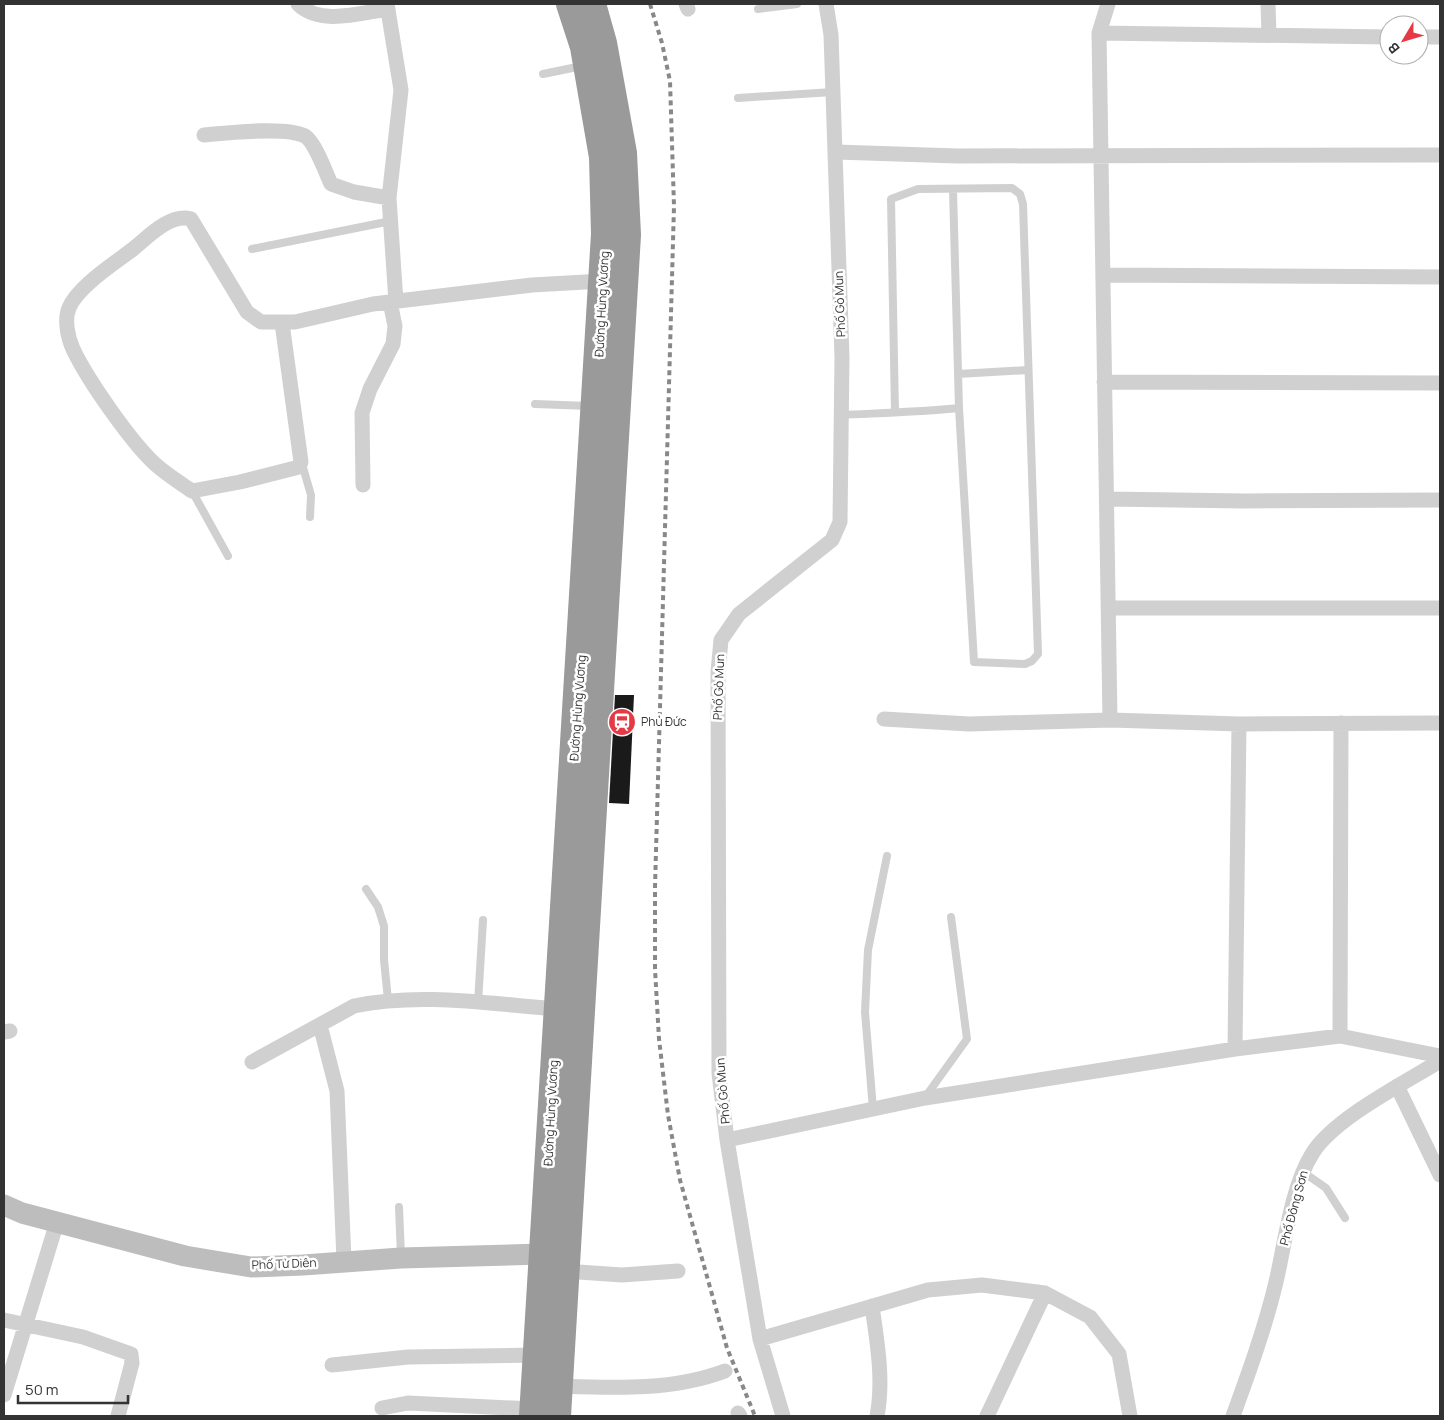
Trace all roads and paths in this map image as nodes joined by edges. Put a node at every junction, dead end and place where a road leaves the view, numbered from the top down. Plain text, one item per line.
1 (298, 4) edge
2 (570, 4) edge
3 (592, 4) edge
4 (797, 4) edge
5 (826, 4) edge
6 (1108, 4) edge
7 (1268, 4) edge
8 (387, 6) edge
9 (758, 10) dead end
10 (1099, 33) junction
11 (1269, 35) junction
12 (1379, 37) edge
13 (587, 65) junction
14 (543, 74) dead end
15 (833, 92) junction
16 (738, 98) dead end
17 (204, 134) dead end
18 (836, 152) junction
19 (1102, 155) junction
20 (1440, 155) edge
21 (953, 190) junction
22 (389, 198) junction
23 (391, 221) junction
24 (252, 249) dead end
25 (1103, 275) junction
26 (1440, 277) edge
27 (603, 281) junction
28 (393, 302) junction
29 (282, 323) junction
30 (1028, 370) junction
31 (958, 374) junction
32 (1104, 382) junction
33 (1440, 383) edge
34 (535, 404) dead end
35 (596, 406) junction
36 (959, 408) junction
37 (895, 412) junction
38 (842, 415) junction
39 (301, 462) junction
40 (363, 485) dead end
41 (192, 490) junction
42 (1107, 499) junction
43 (1440, 500) edge
44 (310, 517) dead end
45 (228, 556) dead end
46 (1110, 608) junction
47 (1440, 608) edge
48 (884, 719) dead end
49 (1110, 720) junction
50 (1341, 723) junction
51 (1440, 723) edge
52 (1239, 724) junction
53 (887, 856) dead end
54 (366, 889) dead end
55 (951, 917) dead end
56 (483, 920) dead end
57 (388, 1000) junction
58 (478, 1003) junction
59 (557, 1009) junction
60 (320, 1025) junction
61 (1340, 1036) junction
62 (1235, 1049) junction
63 (1440, 1056) edge
64 (1440, 1061) edge
65 (252, 1062) dead end
66 (1398, 1086) junction
67 (925, 1098) junction
68 (873, 1109) junction
69 (727, 1140) junction
70 (1303, 1172) junction
71 (1440, 1175) edge
72 (4, 1205) edge
73 (399, 1207) dead end
74 (1345, 1218) dead end
75 (57, 1222) junction
76 (542, 1254) junction
77 (401, 1258) junction
78 (344, 1261) junction
79 (564, 1271) junction
80 (678, 1271) dead end
81 (1045, 1293) junction
82 (872, 1306) junction
83 (4, 1320) edge
84 (26, 1326) junction
85 (760, 1339) junction
86 (536, 1355) junction
87 (332, 1365) dead end
88 (725, 1371) dead end
89 (558, 1386) junction
90 (4, 1395) edge
91 (382, 1408) dead end
92 (541, 1414) edge
93 (118, 1416) edge
94 (783, 1416) edge
95 (877, 1416) edge
96 (987, 1416) edge
97 (1130, 1416) edge
98 (1233, 1416) edge

1 - 8 street
2 - 13 highway, Đường Hùng Vương
3 - 79 highway, Đường Hùng Vương
4 - 9 lane
5 - 15 street, Phố Gò Mun
6 - 10 street
7 - 11 street
8 - 22 street
10 - 11 street
10 - 19 street
11 - 12 street
13 - 14 lane
13 - 27 highway, Đường Hùng Vương
15 - 16 lane
15 - 18 street, Phố Gò Mun
17 - 22 street
18 - 19 street
18 - 38 street, Phố Gò Mun
19 - 20 street
19 - 25 street
21 - 30 lane
21 - 31 lane
21 - 37 lane
22 - 23 street
23 - 24 lane
23 - 28 street
25 - 26 street
25 - 32 street
27 - 28 street
27 - 35 highway, Đường Hùng Vương
28 - 29 street
28 - 40 street
29 - 39 street
29 - 41 street
30 - 31 lane
30 - 36 lane
31 - 36 lane
32 - 33 street
32 - 42 street
34 - 35 lane
35 - 59 highway, Đường Hùng Vương
36 - 37 lane
37 - 38 lane
38 - 69 street, Phố Gò Mun
39 - 41 street
39 - 44 lane
41 - 45 lane
42 - 43 street
42 - 46 street
46 - 47 street
46 - 49 street
48 - 49 street
49 - 52 street
50 - 51 street
50 - 52 street
50 - 61 street
52 - 62 street
53 - 68 lane
54 - 57 lane
55 - 67 lane
56 - 58 lane
57 - 58 street
57 - 60 street
58 - 59 street
59 - 76 highway, Đường Hùng Vương
60 - 65 street
60 - 78 street
61 - 62 street
61 - 63 street
62 - 67 street
64 - 66 street, Phố Đông Sơn
66 - 70 street, Phố Đông Sơn
66 - 71 street
67 - 68 street
68 - 69 street
69 - 85 street, Phố Gò Mun
70 - 74 lane
70 - 98 street, Phố Đông Sơn
72 - 75 street, Phố Từ Diên
73 - 77 lane
75 - 78 street, Phố Từ Diên
75 - 84 street
76 - 77 street, Phố Từ Diên
76 - 86 highway, Đường Hùng Vương
77 - 78 street, Phố Từ Diên
79 - 80 street
79 - 89 highway, Đường Hùng Vương
81 - 82 street
81 - 96 street
81 - 97 street
82 - 85 street
82 - 95 street
83 - 84 street
84 - 90 street
84 - 93 street
85 - 94 street, Phố Gò Mun
86 - 87 street
86 - 92 highway, Đường Hùng Vương
88 - 89 street
89 - 92 highway, Đường Hùng Vương
91 - 92 street

